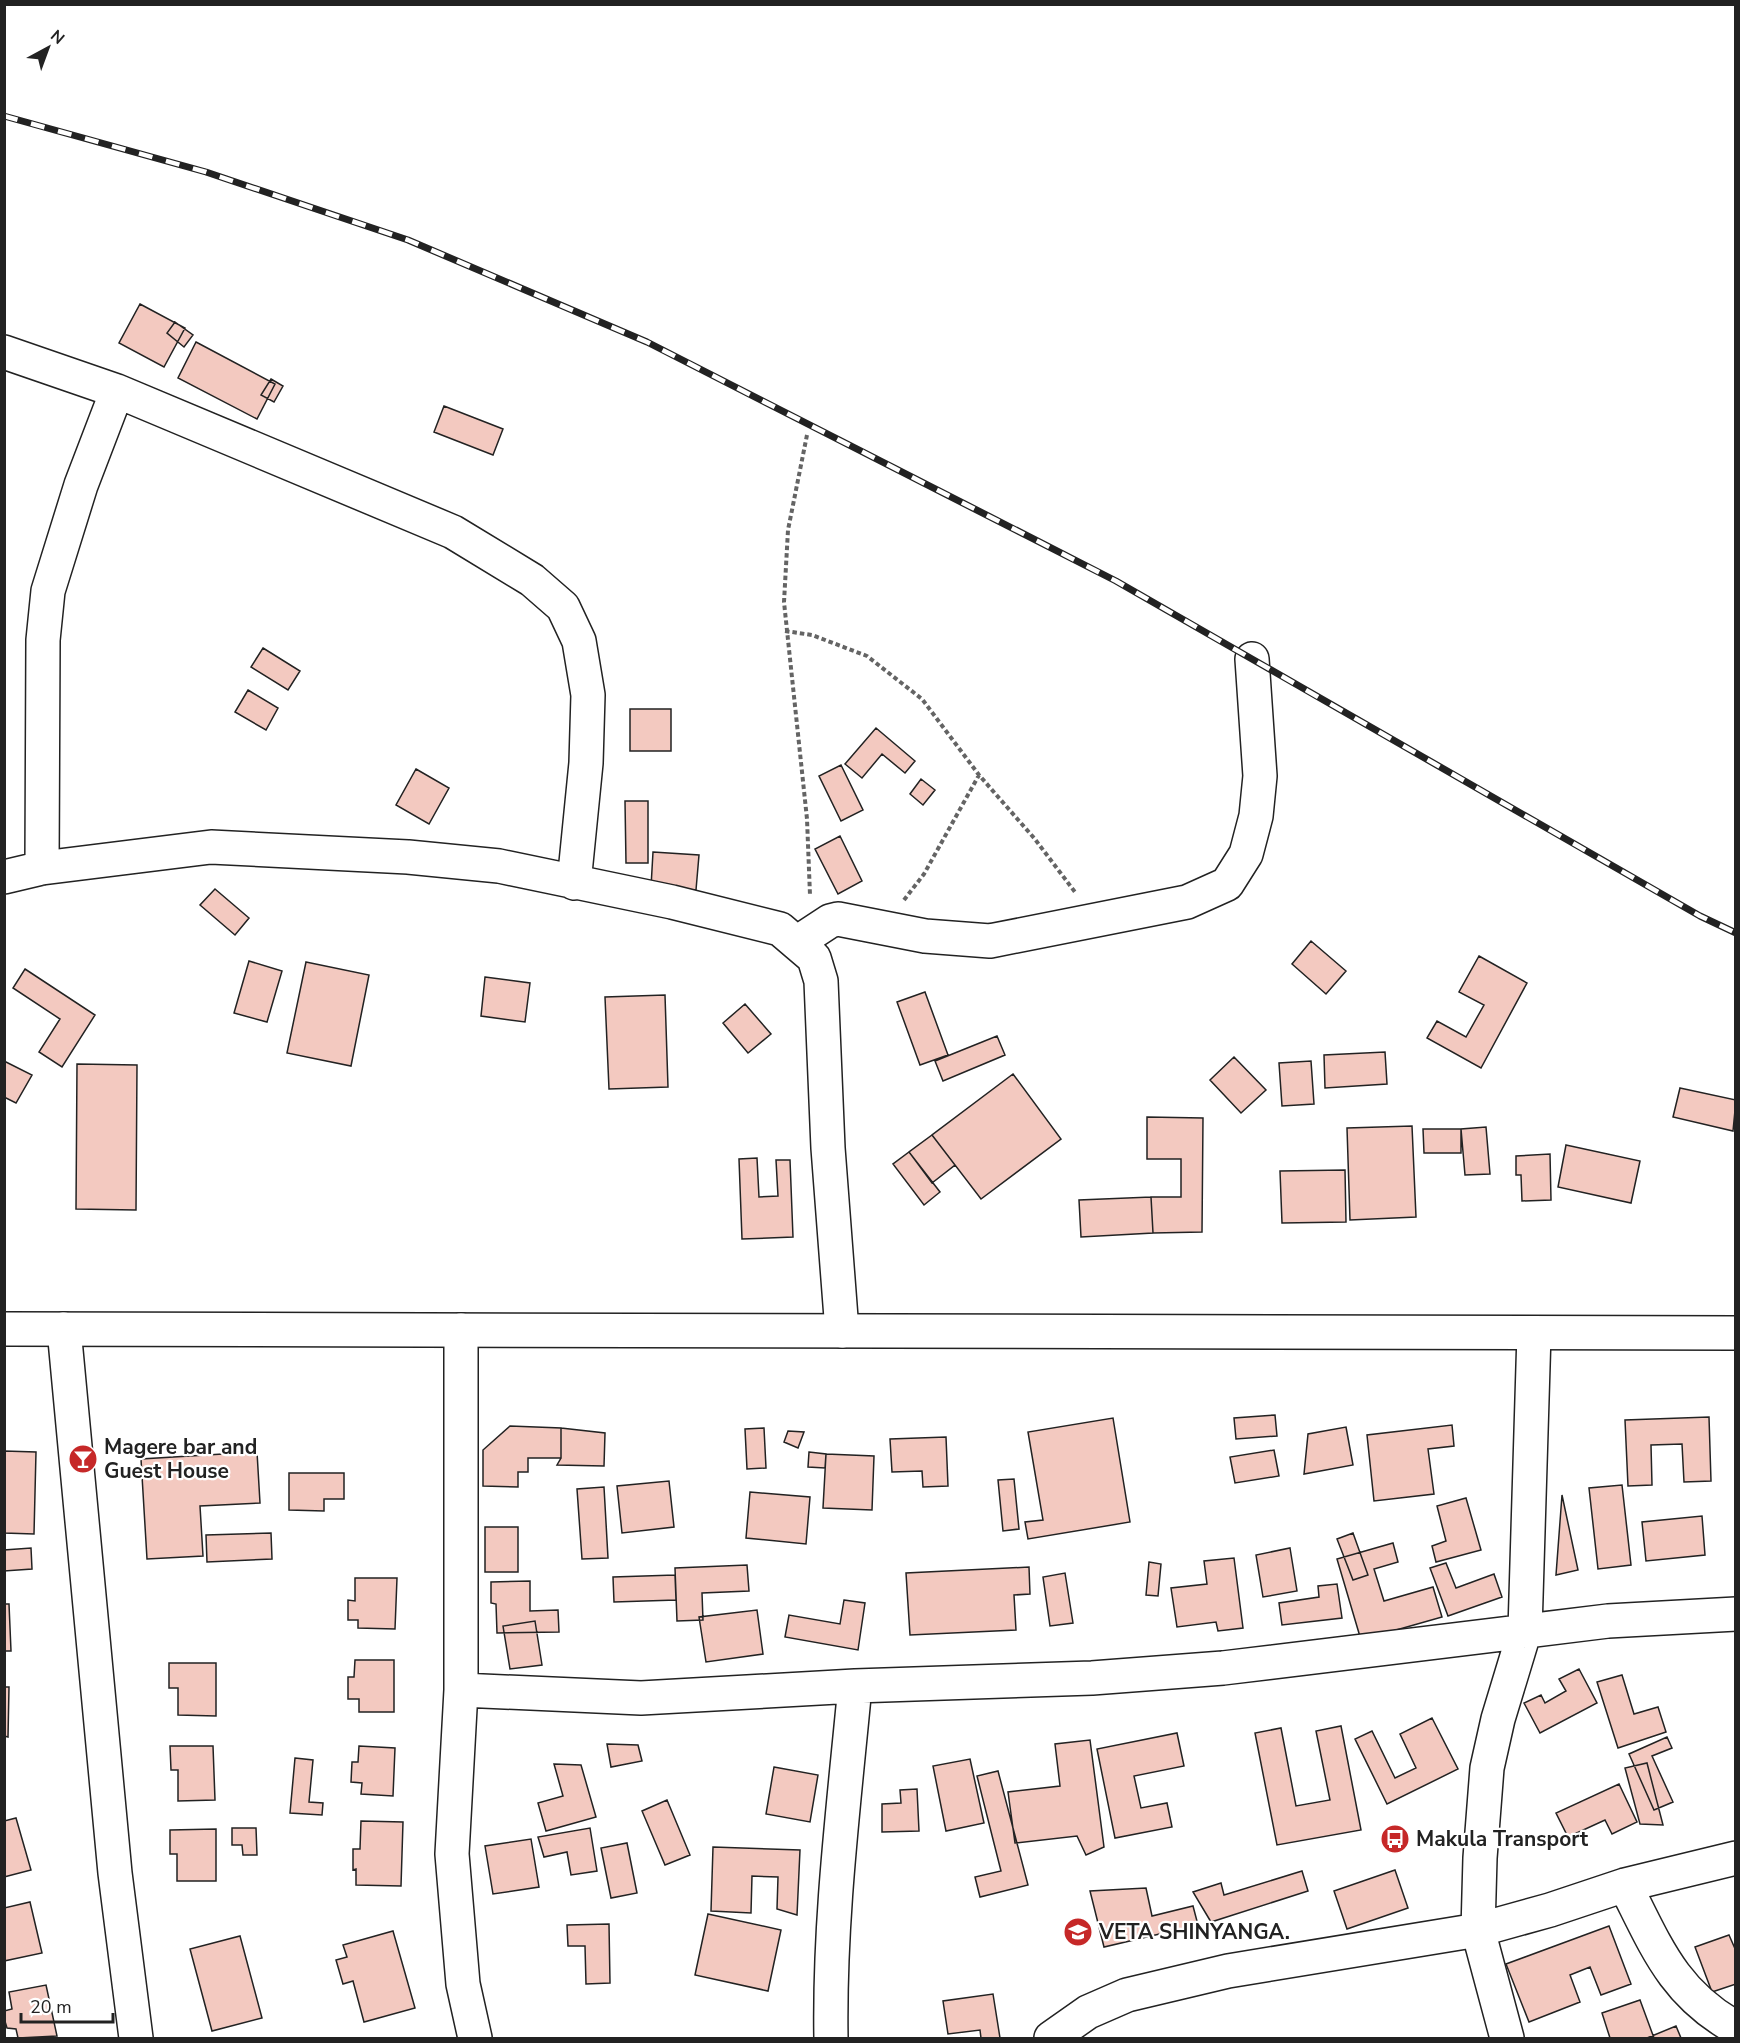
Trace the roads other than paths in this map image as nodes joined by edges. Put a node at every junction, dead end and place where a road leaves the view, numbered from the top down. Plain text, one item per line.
1 (4, 352) edge
2 (117, 391) junction
3 (1252, 659) dead end
4 (42, 868) junction
5 (4, 876) edge
6 (573, 883) junction
7 (805, 937) junction
8 (4, 1329) edge
9 (64, 1329) junction
10 (461, 1330) junction
11 (842, 1331) junction
12 (1534, 1333) junction
13 (1736, 1333) edge
14 (1736, 1614) edge
15 (1525, 1630) junction
16 (855, 1686) junction
17 (461, 1690) junction
18 (1736, 1858) edge
19 (1625, 1885) junction
20 (1478, 1930) junction
21 (1736, 2028) edge
22 (136, 2038) edge
23 (475, 2038) edge
24 (831, 2038) edge
25 (1051, 2038) edge
26 (1507, 2038) edge

1 - 2 main road
2 - 4 main road
2 - 6 main road
3 - 7 main road
4 - 5 main road
4 - 6 main road
6 - 7 main road
7 - 11 main road
8 - 9 main road
9 - 10 main road
9 - 22 main road
10 - 11 main road
10 - 17 main road
11 - 12 main road
12 - 13 main road
12 - 15 main road
14 - 15 main road
15 - 16 main road
15 - 20 main road
16 - 17 main road
16 - 24 main road
17 - 23 main road
18 - 19 main road
19 - 20 main road
19 - 21 main road
20 - 25 main road
20 - 26 main road

